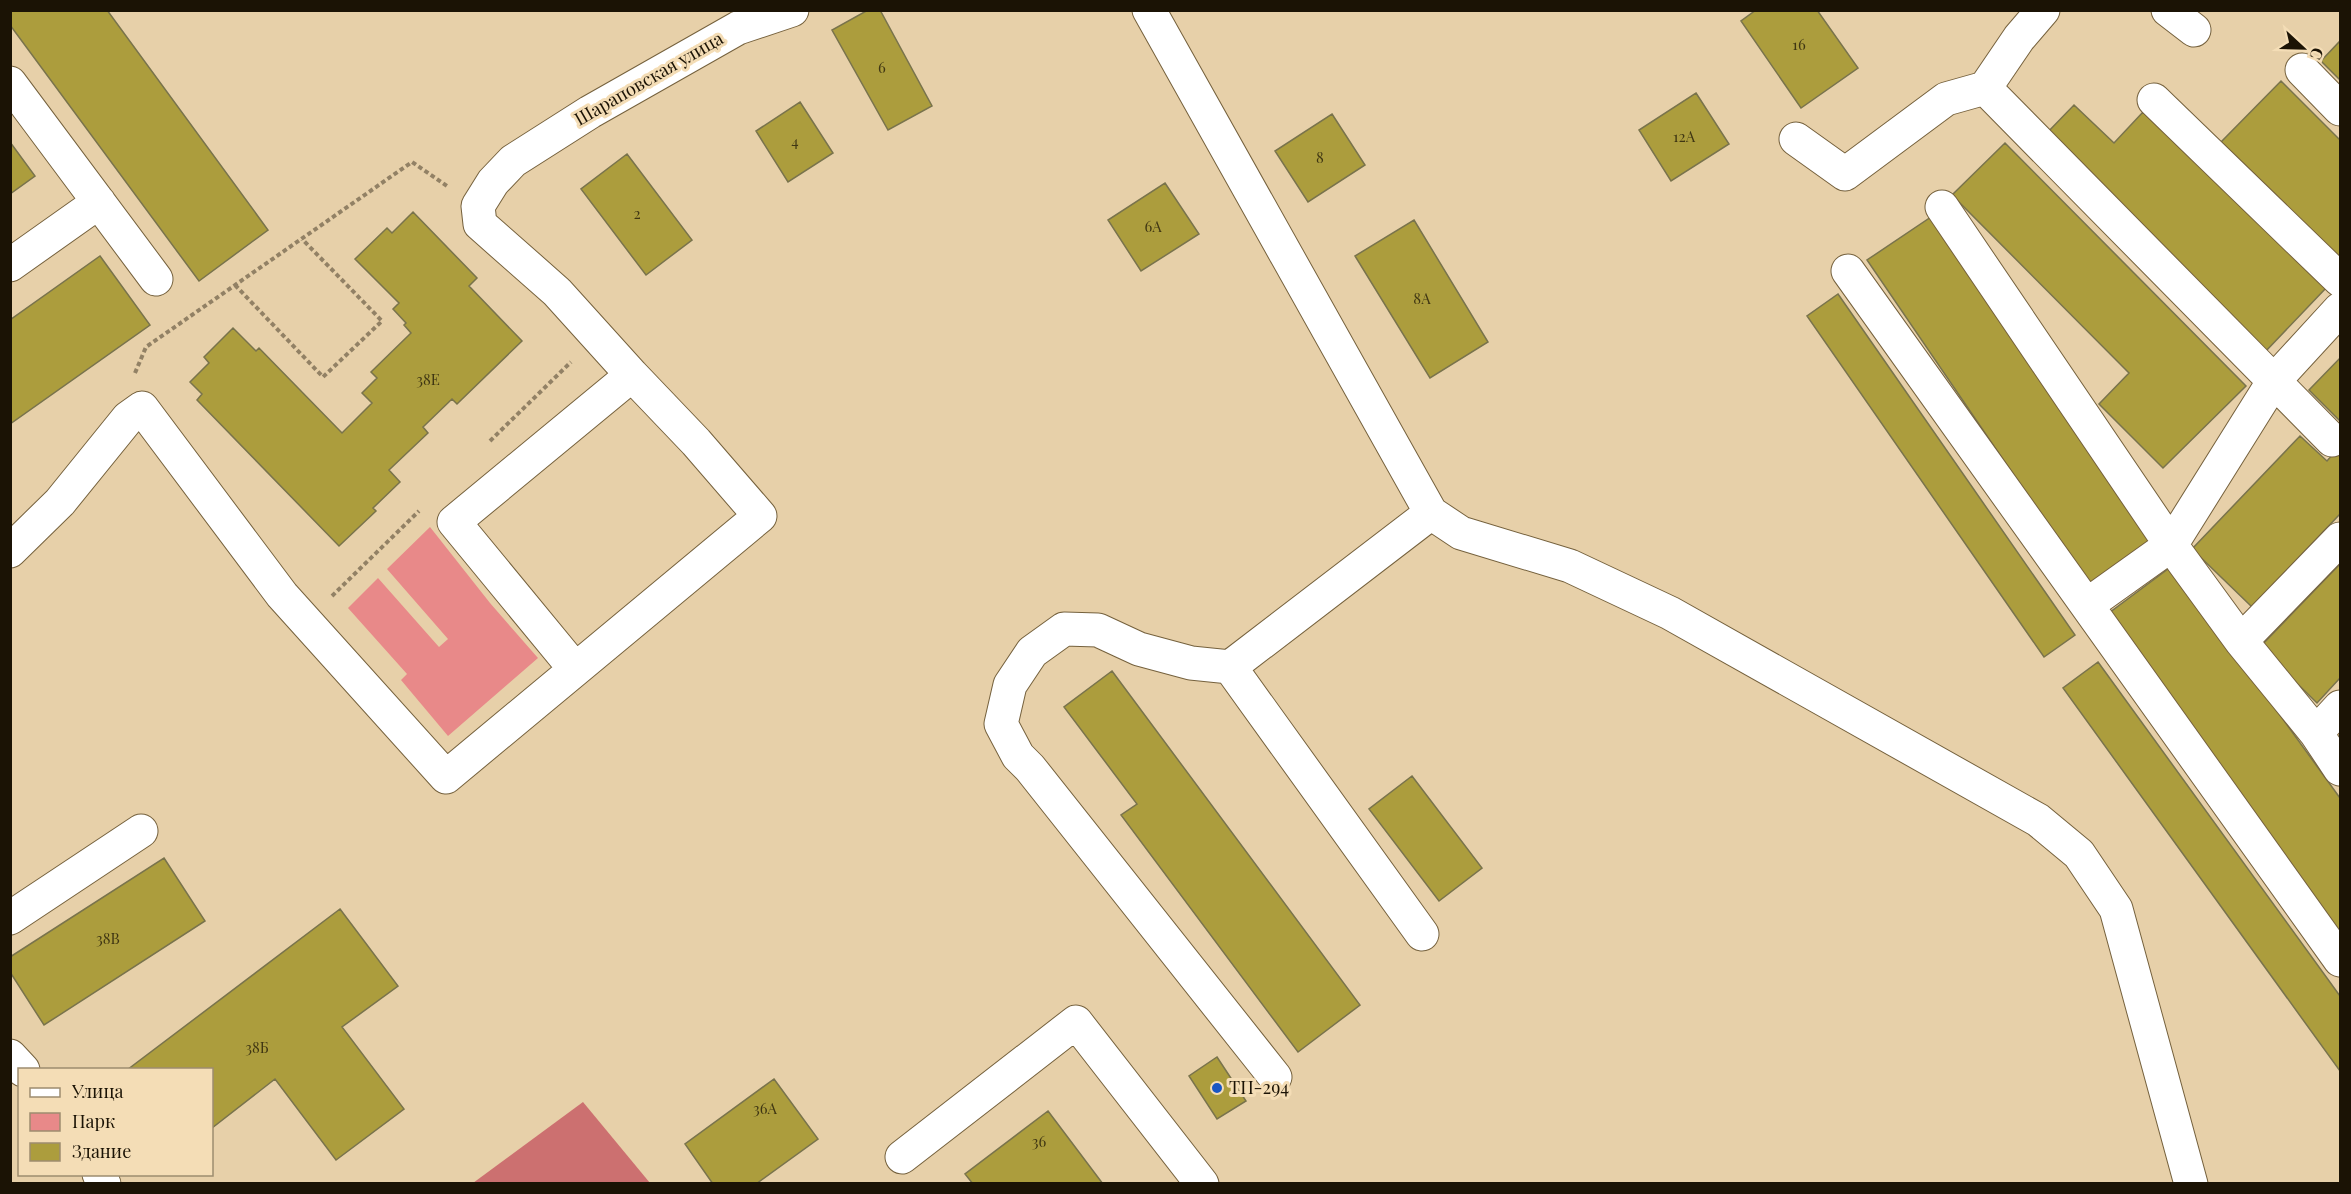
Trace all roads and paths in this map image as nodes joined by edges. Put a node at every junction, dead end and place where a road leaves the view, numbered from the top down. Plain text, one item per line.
1 (792, 10) edge
2 (1149, 10) edge
3 (2043, 10) edge
4 (2168, 10) edge
5 (2194, 30) dead end
6 (2302, 70) dead end
7 (10, 83) edge
8 (1985, 88) junction
9 (2154, 100) dead end
10 (2340, 108) edge
11 (1796, 139) dead end
12 (99, 202) junction
13 (478, 206) junction
14 (1942, 207) dead end
15 (302, 239) junction
16 (10, 265) edge
17 (1848, 271) dead end
18 (156, 279) dead end
19 (2340, 280) edge
20 (234, 285) junction
21 (2340, 309) edge
22 (632, 375) junction
23 (2273, 382) junction
24 (142, 408) junction
25 (2332, 440) dead end
26 (1431, 513) junction
27 (2340, 539) edge
28 (2171, 545) junction
29 (10, 551) edge
30 (2087, 605) junction
31 (2241, 641) junction
32 (1230, 667) junction
33 (575, 669) junction
34 (2340, 707) edge
35 (2316, 732) junction
36 (2340, 770) edge
37 (141, 831) dead end
38 (10, 918) edge
39 (1422, 934) dead end
40 (2340, 960) edge
41 (10, 1056) edge
42 (21, 1068) edge
43 (1275, 1077) dead end
44 (902, 1157) dead end
45 (1202, 1184) edge
46 (2192, 1184) edge

1 - 13 street, Шараповская улица
2 - 26 street
3 - 8 street
4 - 5 street
6 - 10 street
7 - 12 street
8 - 11 street
8 - 23 street
9 - 19 street
12 - 16 street
12 - 18 street
13 - 15 path
13 - 22 street
14 - 28 street
15 - 20 path
15 - 20 path
17 - 30 street
20 - 24 path
21 - 23 street
22 - 33 street
22 - 33 street
23 - 25 street
23 - 28 street
24 - 29 street
24 - 33 street
26 - 32 street
26 - 46 street
27 - 31 street
28 - 30 street
28 - 31 street
30 - 40 street
31 - 35 street
32 - 39 street
32 - 43 street
34 - 35 street
35 - 36 street
37 - 38 street
41 - 42 street
44 - 45 street

